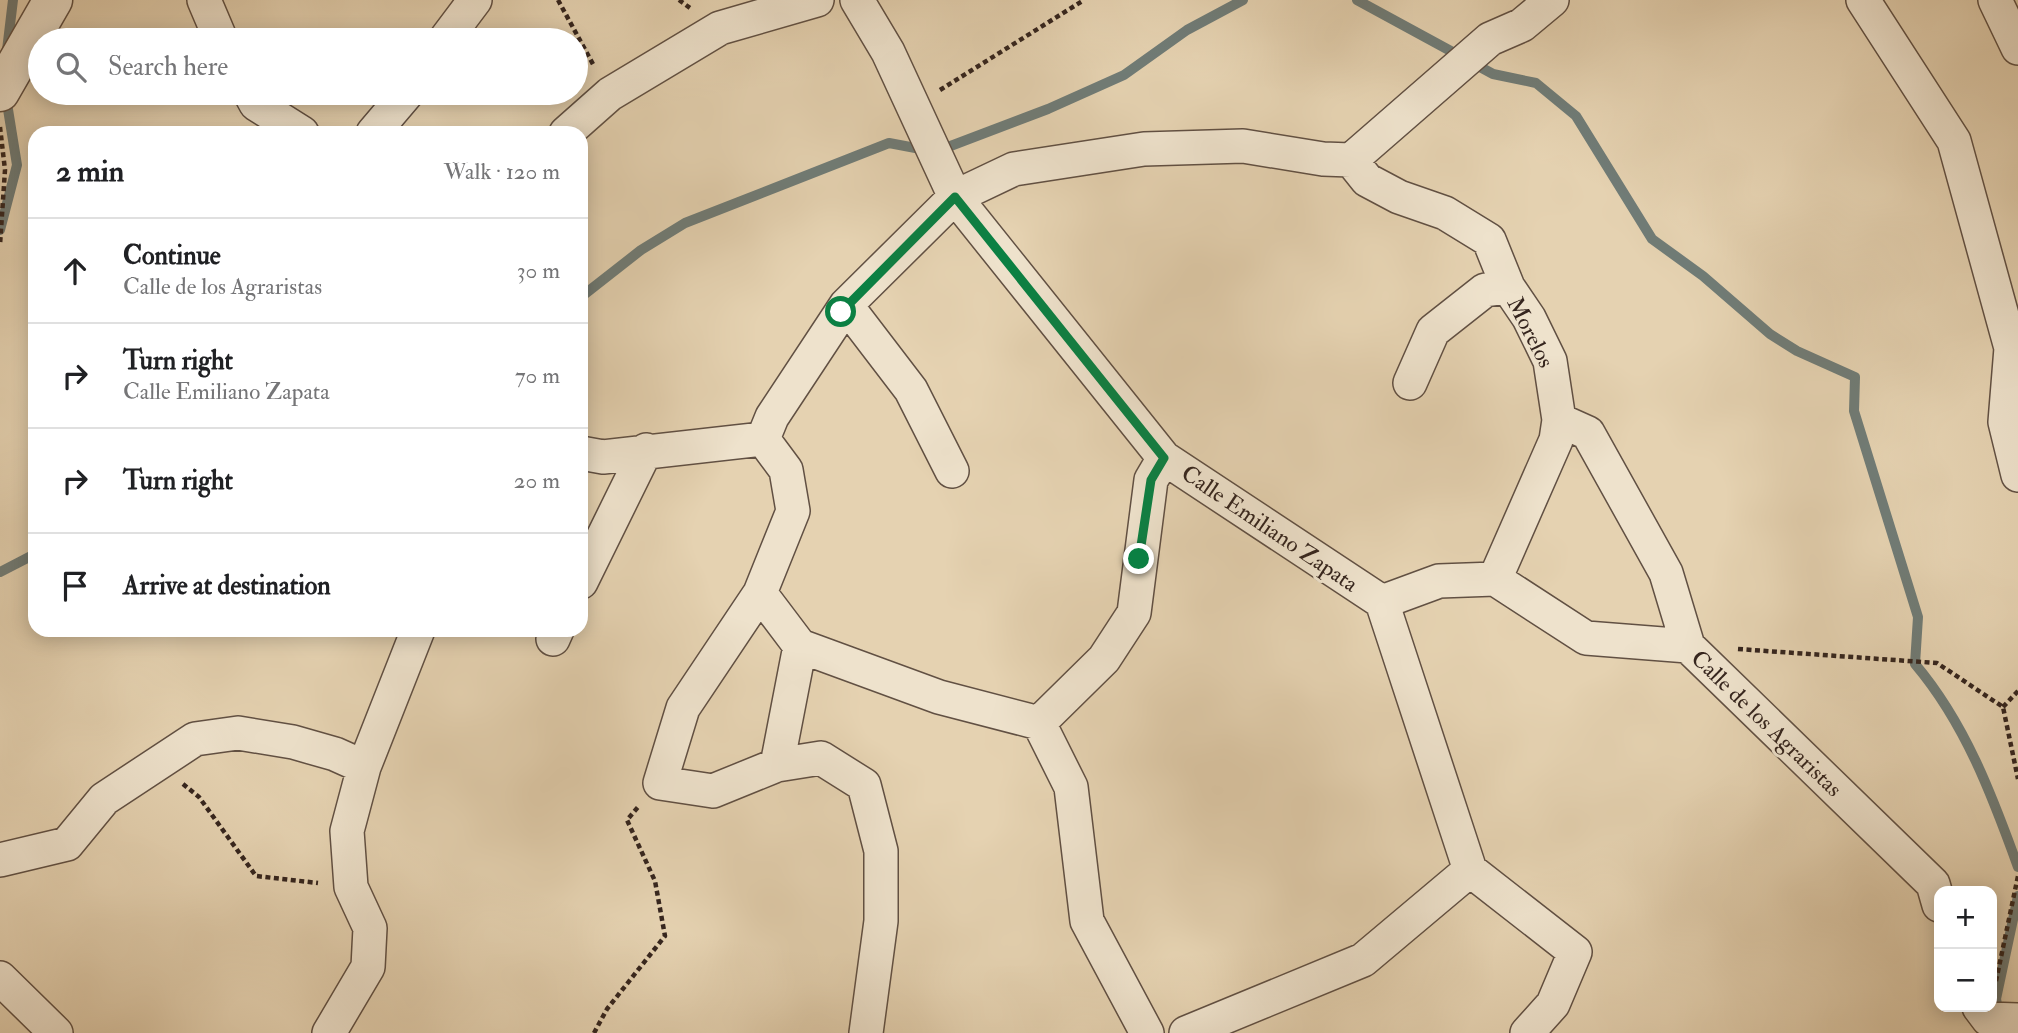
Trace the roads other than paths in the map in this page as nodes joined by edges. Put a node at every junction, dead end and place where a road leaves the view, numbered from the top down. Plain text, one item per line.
1 (53, 0) edge
2 (204, 0) edge
3 (475, 0) edge
4 (817, 0) edge
5 (857, 0) edge
6 (1552, 0) edge
7 (1863, 0) edge
8 (1995, 0) edge
9 (37, 28) edge
10 (217, 28) edge
11 (454, 28) edge
12 (28, 43) edge
13 (2018, 48) edge
14 (0, 92) edge
15 (259, 105) edge
16 (397, 105) edge
17 (291, 126) edge
18 (379, 126) edge
19 (574, 126) edge
20 (1351, 160) junction
21 (955, 197) junction
22 (1508, 287) junction
23 (846, 305) junction
24 (2015, 349) edge
25 (1410, 383) dead end
26 (1559, 420) junction
27 (763, 439) junction
28 (646, 450) junction
29 (588, 454) edge
30 (1164, 458) junction
31 (951, 471) dead end
32 (2018, 475) edge
33 (588, 568) edge
34 (1495, 579) junction
35 (760, 593) junction
36 (1382, 602) junction
37 (415, 637) edge
38 (800, 646) junction
39 (1688, 646) junction
40 (1039, 723) junction
41 (777, 765) junction
42 (364, 768) junction
43 (0, 860) edge
44 (1471, 870) junction
45 (1934, 888) edge
46 (0, 978) edge
47 (1988, 1012) edge
48 (2018, 1020) edge
49 (56, 1033) edge
50 (329, 1033) edge
51 (866, 1033) edge
52 (1147, 1033) edge
53 (1186, 1033) edge
54 (1527, 1033) edge

1 - 9 street
2 - 10 street
3 - 11 street
4 - 19 street
5 - 21 street, Calle Emiliano Zapata
6 - 20 street
7 - 24 street
8 - 13 street
12 - 14 street
15 - 17 street
16 - 18 street
20 - 21 street
20 - 22 street
21 - 23 street
21 - 30 street, Calle Emiliano Zapata
22 - 25 street
22 - 26 street, Morelos
23 - 27 street
23 - 31 street
24 - 32 street
26 - 34 street
26 - 39 street, Calle de los Agraristas
27 - 28 street
27 - 35 street
28 - 29 street
28 - 33 street
30 - 36 street, Calle Emiliano Zapata
30 - 40 street
34 - 36 street
34 - 39 street
35 - 38 street
35 - 41 street
36 - 44 street
37 - 42 street
38 - 40 street
38 - 41 street
39 - 45 street, Calle de los Agraristas
40 - 52 street
41 - 51 street
42 - 43 street
42 - 50 street
44 - 53 street
44 - 54 street
46 - 49 street
47 - 48 street

